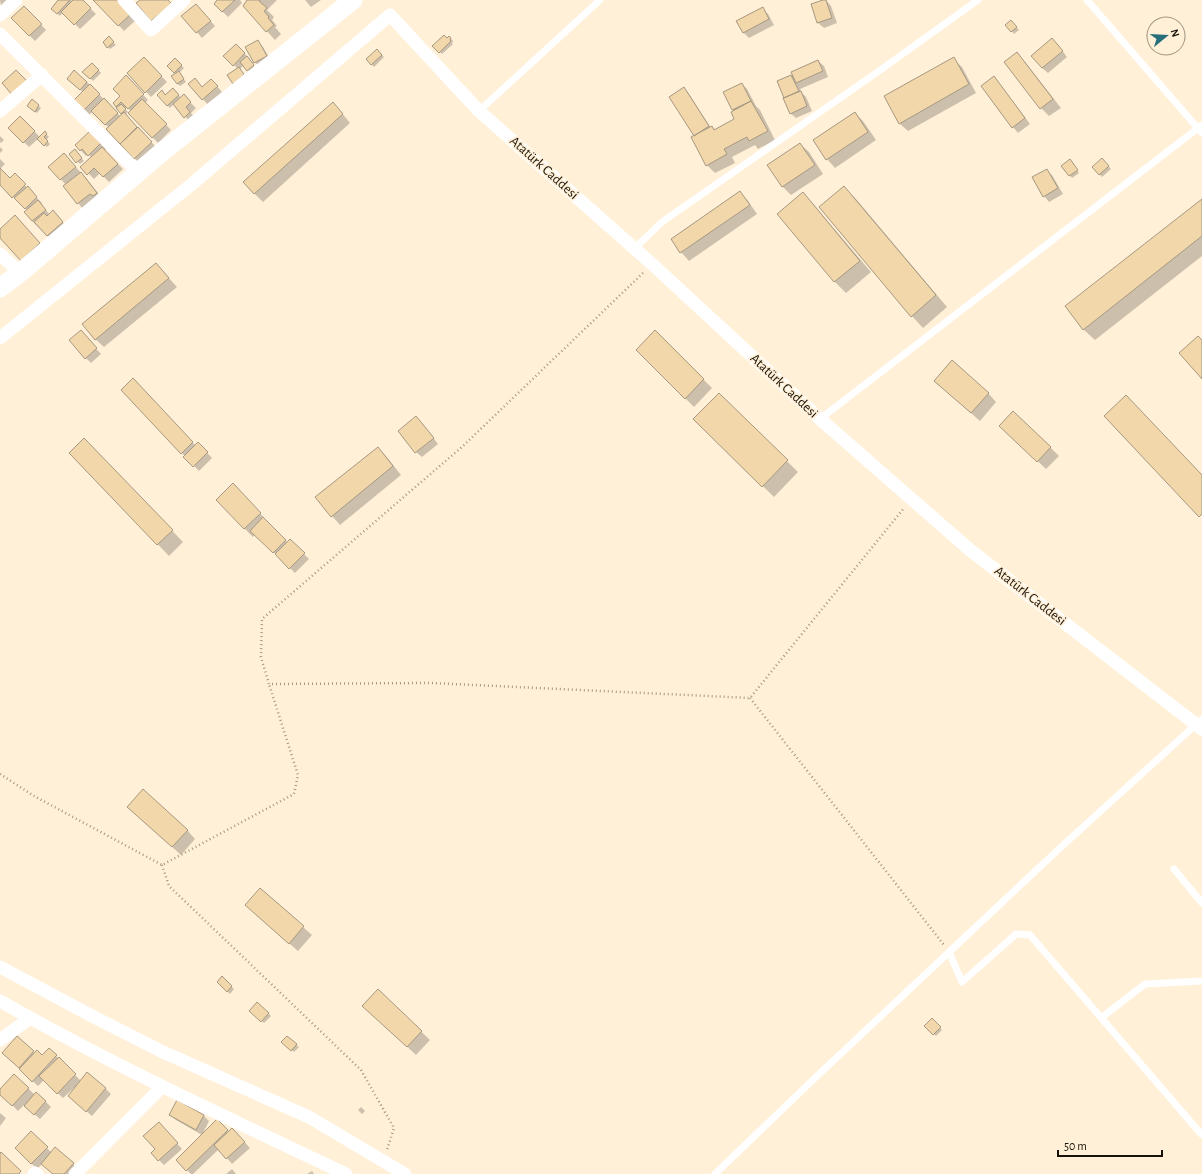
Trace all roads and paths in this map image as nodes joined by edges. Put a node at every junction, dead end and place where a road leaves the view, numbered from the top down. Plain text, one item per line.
1 (16, 0) edge
2 (124, 0) edge
3 (184, 0) edge
4 (353, 0) edge
5 (600, 0) edge
6 (978, 0) edge
7 (1087, 0) edge
8 (0, 15) edge
9 (0, 34) edge
10 (42, 75) junction
11 (0, 111) edge
12 (479, 111) junction
13 (1200, 129) edge
14 (138, 172) junction
15 (634, 248) junction
16 (0, 254) edge
17 (652, 264) junction
18 (20, 273) junction
19 (0, 288) edge
20 (0, 338) edge
21 (820, 419) junction
22 (912, 499) junction
23 (269, 684) junction
24 (750, 698) junction
25 (1200, 724) edge
26 (0, 774) edge
27 (162, 865) junction
28 (1174, 869) dead end
29 (1202, 903) edge
30 (949, 952) junction
31 (0, 967) edge
32 (1202, 981) edge
33 (0, 1001) edge
34 (30, 1018) junction
35 (1101, 1018) junction
36 (0, 1040) edge
37 (162, 1087) junction
38 (1201, 1134) dead end
39 (384, 1162) junction
40 (34, 1174) edge
41 (37, 1174) edge
42 (75, 1174) edge
43 (346, 1174) edge
44 (405, 1174) edge
45 (715, 1174) edge

1 - 8 street
2 - 3 street
4 - 14 street
5 - 12 lane
6 - 15 lane
7 - 13 lane
9 - 10 street
10 - 11 street
10 - 14 street
12 - 15 street, Atatürk Caddesi
12 - 20 street, Atatürk Caddesi
13 - 21 lane
14 - 18 street
15 - 17 street, Atatürk Caddesi
16 - 18 street
17 - 21 street, Atatürk Caddesi
17 - 23 path
18 - 19 street
21 - 22 street, Atatürk Caddesi
22 - 24 path
22 - 25 street, Atatürk Caddesi
23 - 24 path
23 - 27 path
24 - 30 path
25 - 30 lane
26 - 27 path
27 - 39 path
28 - 29 lane
30 - 35 lane
30 - 45 lane
31 - 39 street
32 - 35 lane
33 - 34 street
34 - 36 street
34 - 37 street
35 - 38 lane
37 - 42 street
37 - 43 street
39 - 44 street
40 - 41 street

